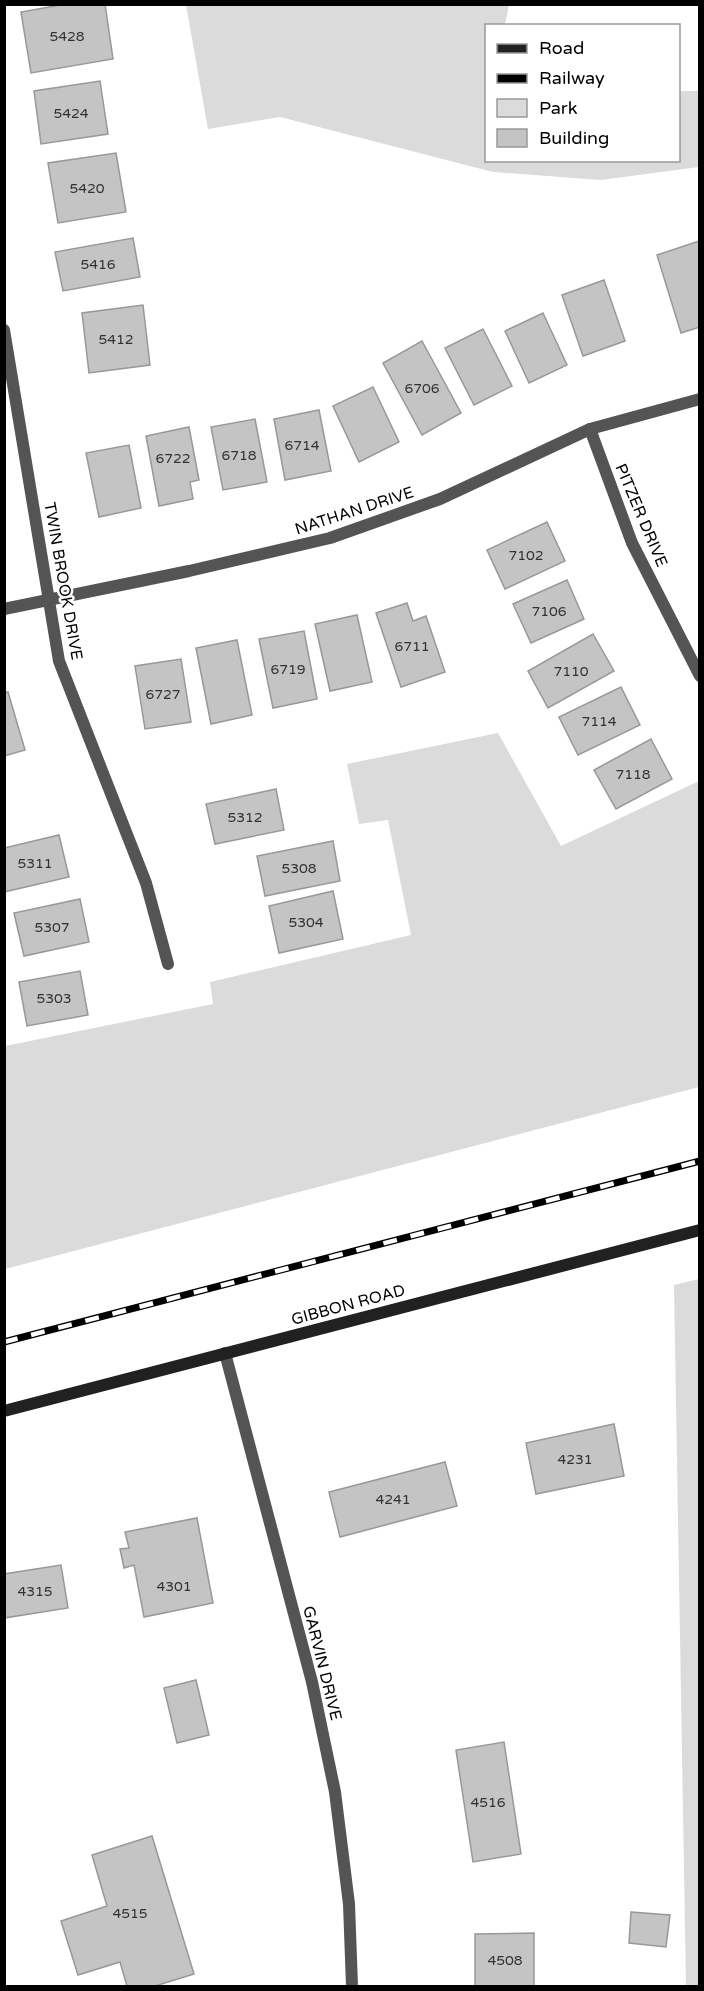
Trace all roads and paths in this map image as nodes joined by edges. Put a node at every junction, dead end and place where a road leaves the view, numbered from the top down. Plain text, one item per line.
1 (4, 330) edge
2 (699, 399) edge
3 (590, 429) junction
4 (50, 599) junction
5 (4, 609) edge
6 (699, 676) edge
7 (168, 964) dead end
8 (699, 1230) edge
9 (225, 1353) junction
10 (4, 1411) edge
11 (352, 1986) edge

1 - 4 street, TWIN BROOK DRIVE
2 - 3 street, NATHAN DRIVE
3 - 4 street, NATHAN DRIVE
3 - 6 street, PITZER DRIVE
4 - 5 street, NATHAN DRIVE
4 - 7 street, TWIN BROOK DRIVE
8 - 9 main road, GIBBON ROAD
9 - 10 main road, GIBBON ROAD
9 - 11 street, GARVIN DRIVE

